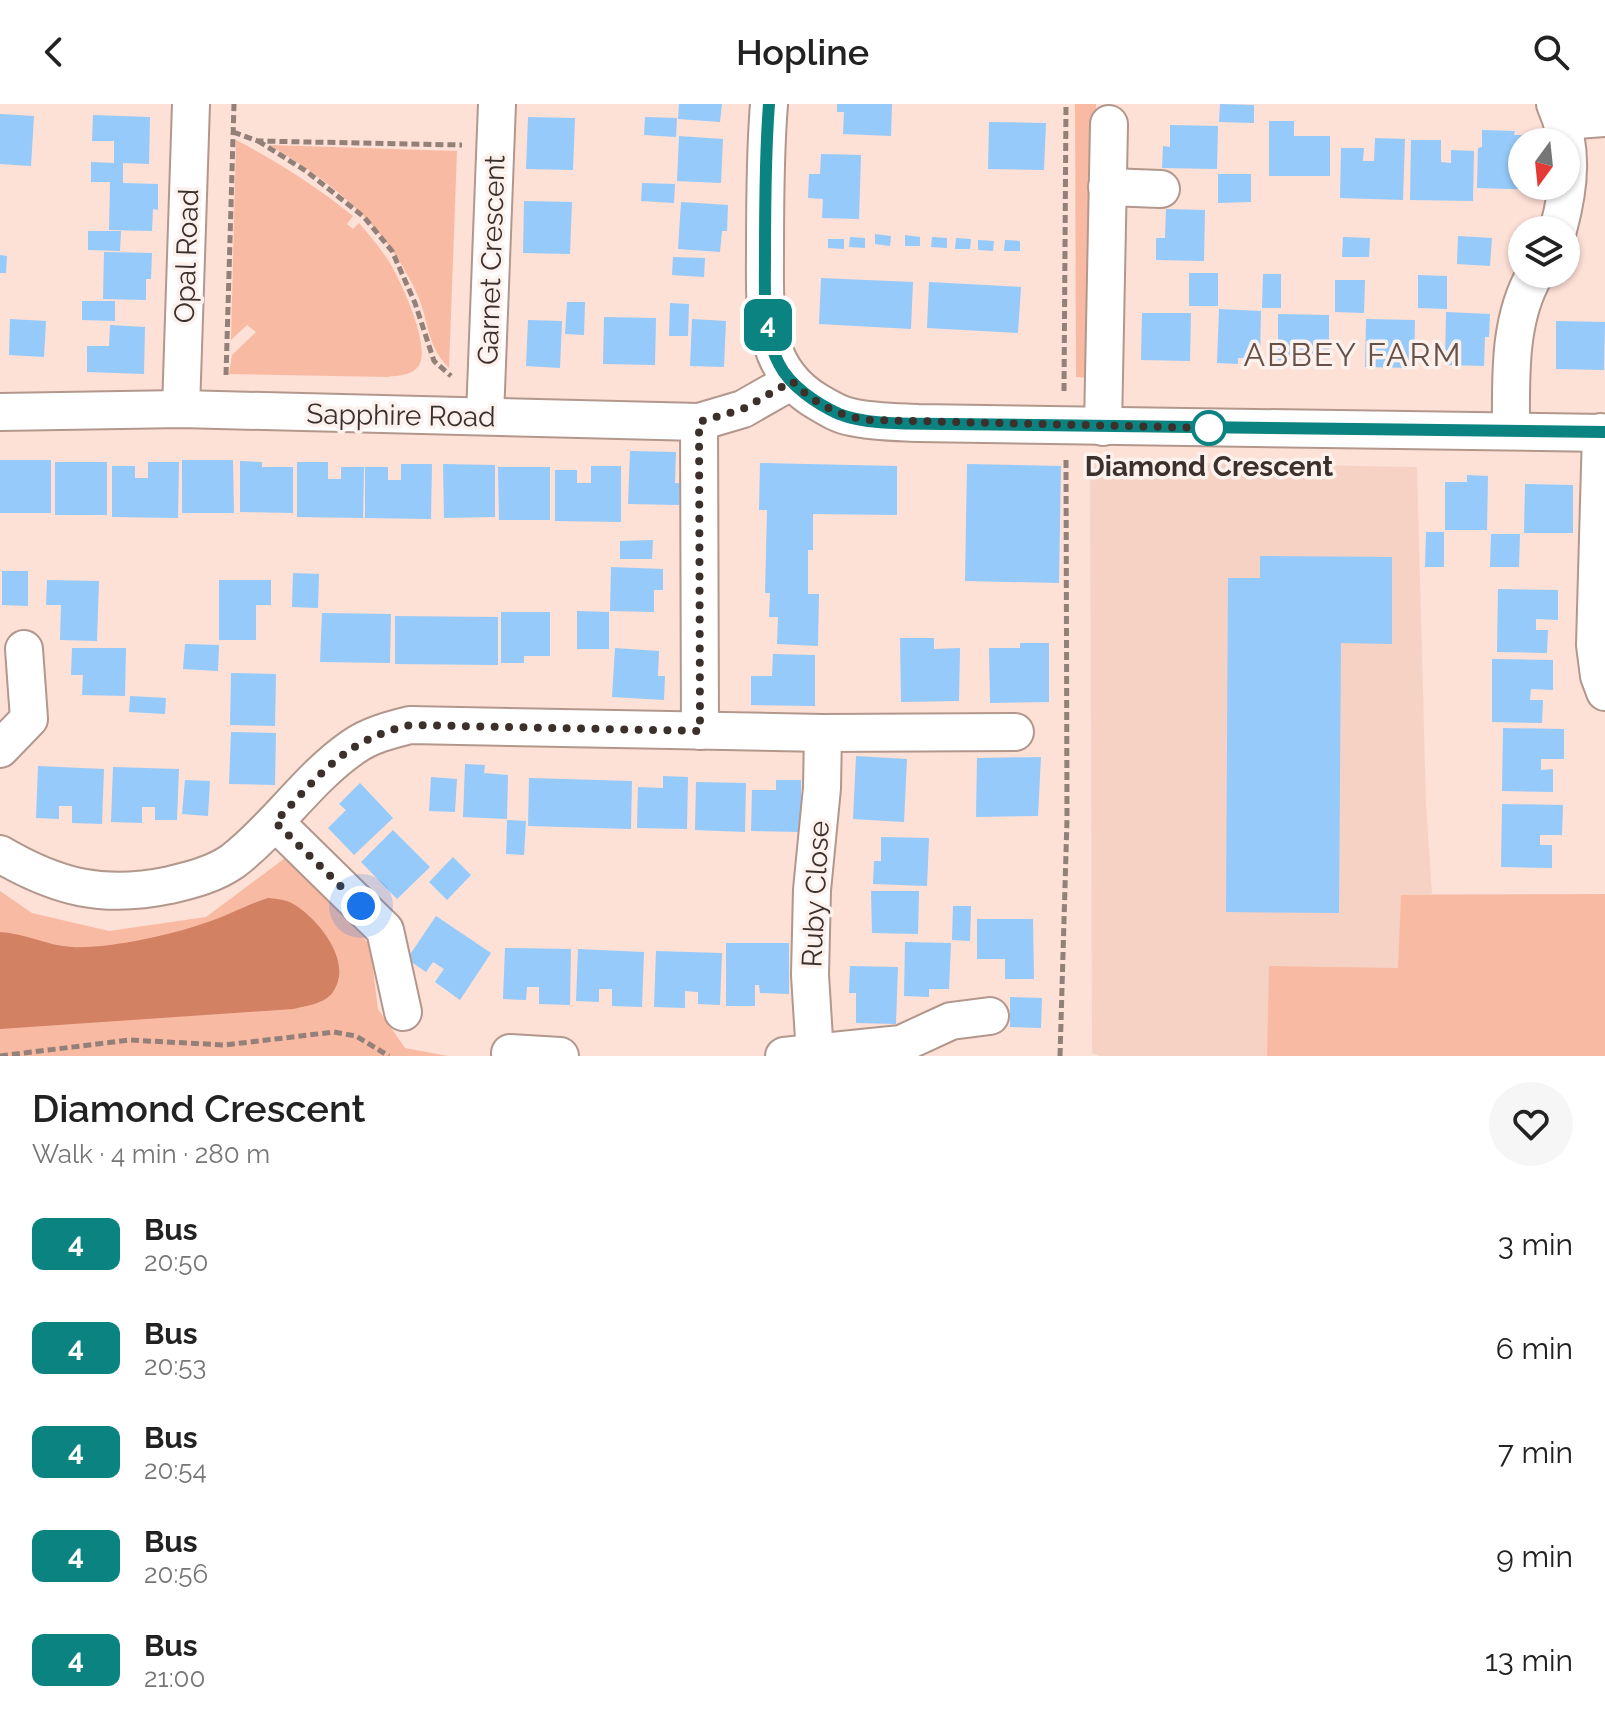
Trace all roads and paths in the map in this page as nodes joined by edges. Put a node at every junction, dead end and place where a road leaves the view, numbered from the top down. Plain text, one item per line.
1 (191, 104) edge
2 (234, 104) edge
3 (497, 104) edge
4 (769, 104) edge
5 (1066, 104) edge
6 (1559, 113) edge
7 (1605, 118) edge
8 (1109, 124) dead end
9 (233, 132) junction
10 (466, 136) dead end
11 (258, 141) junction
12 (1107, 187) junction
13 (1161, 189) dead end
14 (1561, 216) edge
15 (1528, 288) edge
16 (455, 363) dead end
17 (439, 379) dead end
18 (455, 379) junction
19 (226, 380) dead end
20 (792, 381) junction
21 (181, 409) junction
22 (0, 412) edge
23 (485, 416) junction
24 (699, 422) junction
25 (1066, 426) junction
26 (1103, 427) junction
27 (1511, 431) junction
28 (1603, 432) edge
29 (24, 649) dead end
30 (1605, 692) edge
31 (700, 731) junction
32 (1015, 732) dead end
33 (823, 733) junction
34 (0, 749) edge
35 (275, 822) junction
36 (0, 854) edge
37 (403, 1012) dead end
38 (990, 1016) dead end
39 (510, 1053) dead end
40 (800, 1055) edge
41 (0, 1056) edge
42 (389, 1056) edge
43 (560, 1056) edge
44 (1060, 1056) edge

1 - 21 street, Opal Road
2 - 9 path
3 - 23 street, Garnet Crescent
4 - 20 street
5 - 25 path
6 - 7 street
6 - 14 street
8 - 12 street
9 - 11 path
9 - 19 path
10 - 11 path
11 - 18 path
12 - 13 street
12 - 26 street
15 - 27 street
16 - 18 path
17 - 18 path
20 - 24 street, Sapphire Road
20 - 25 street
21 - 22 street, Sapphire Road
21 - 23 street, Sapphire Road
23 - 24 street, Sapphire Road
24 - 31 street
25 - 26 street
25 - 44 path
26 - 27 street
27 - 28 street
28 - 30 street
29 - 34 street
31 - 33 street
31 - 35 street
32 - 33 street
33 - 40 street, Ruby Close
35 - 36 street
35 - 37 street
38 - 40 street, Ruby Close
39 - 43 street
41 - 42 path

